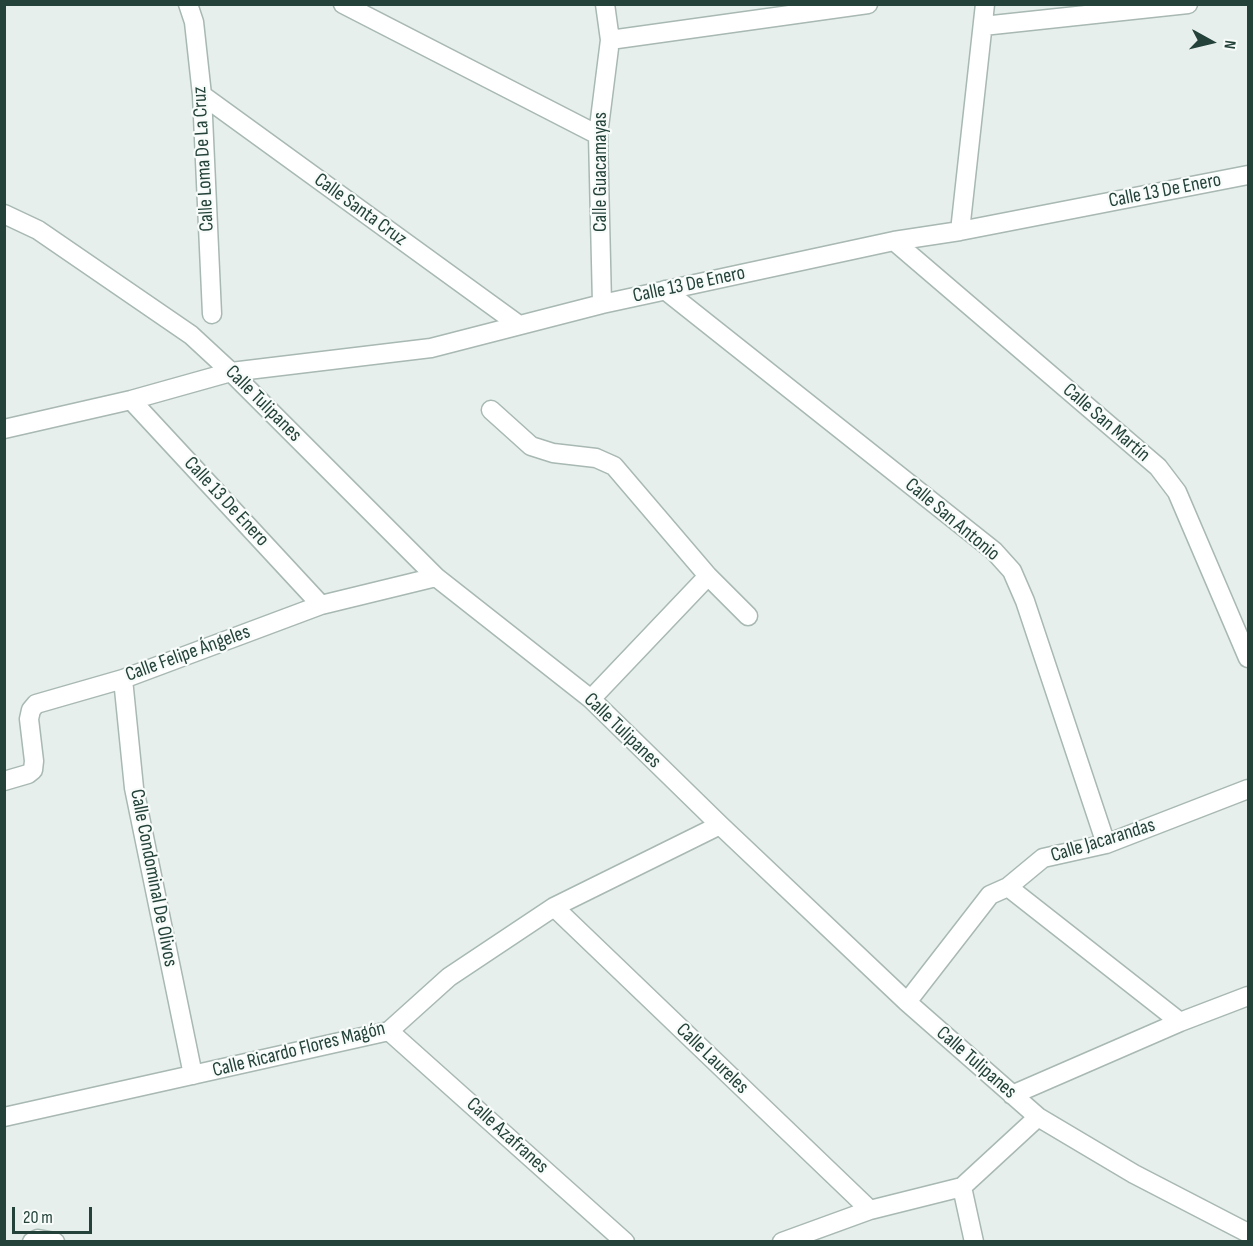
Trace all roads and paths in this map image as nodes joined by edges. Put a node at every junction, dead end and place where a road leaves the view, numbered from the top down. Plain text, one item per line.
1 (188, 4) edge
2 (343, 4) edge
3 (605, 4) edge
4 (868, 4) edge
5 (986, 4) edge
6 (1188, 4) edge
7 (1163, 6) edge
8 (983, 26) junction
9 (610, 40) junction
10 (202, 95) junction
11 (598, 135) junction
12 (1248, 175) edge
13 (4, 214) edge
14 (960, 231) junction
15 (894, 241) junction
16 (666, 290) junction
17 (602, 304) junction
18 (212, 314) dead end
19 (519, 325) junction
20 (231, 372) junction
21 (131, 400) junction
22 (491, 410) dead end
23 (4, 429) edge
24 (708, 576) junction
25 (436, 578) junction
26 (321, 605) junction
27 (748, 616) dead end
28 (1248, 658) edge
29 (123, 679) junction
30 (591, 699) junction
31 (4, 781) edge
32 (1248, 789) edge
33 (720, 825) junction
34 (1106, 844) junction
35 (1008, 887) junction
36 (554, 908) junction
37 (1248, 996) edge
38 (907, 1002) junction
39 (1180, 1022) junction
40 (389, 1031) junction
41 (193, 1075) junction
42 (1012, 1095) junction
43 (4, 1117) edge
44 (1038, 1117) junction
45 (962, 1187) junction
46 (870, 1210) junction
47 (1248, 1233) edge
48 (32, 1242) edge
49 (55, 1242) edge
50 (625, 1242) edge
51 (782, 1242) edge
52 (974, 1242) edge

1 - 10 street, Calle Loma De La Cruz
2 - 11 street
3 - 9 street, Calle Guacamayas
4 - 9 street
5 - 8 street
6 - 7 street
7 - 8 street
8 - 14 street
9 - 11 street, Calle Guacamayas
10 - 18 street, Calle Loma De La Cruz
10 - 19 street, Calle Santa Cruz
11 - 17 street, Calle Guacamayas
12 - 14 street, Calle 13 De Enero
13 - 20 street, Calle Tulipanes
14 - 15 street, Calle 13 De Enero
15 - 16 street, Calle 13 De Enero
15 - 28 street, Calle San Martín
16 - 17 street, Calle 13 De Enero
16 - 34 street, Calle San Antonio
17 - 19 street, Calle 13 De Enero
19 - 20 street, Calle 13 De Enero
20 - 21 street, Calle 13 De Enero
20 - 25 street, Calle Tulipanes
21 - 23 street, Calle 13 De Enero
21 - 26 street, Calle 13 De Enero
22 - 24 street
24 - 27 street
24 - 30 street
25 - 26 street, Calle Felipe Ángeles
25 - 30 street, Calle Tulipanes
26 - 29 street, Calle Felipe Ángeles
29 - 31 street, Calle Felipe Ángeles
29 - 41 street, Calle Condominal De Olivos
30 - 33 street, Calle Tulipanes
32 - 34 street, Calle Jacarandas
33 - 36 street, Calle Ricardo Flores Magón
33 - 38 street, Calle Tulipanes
34 - 35 street, Calle Jacarandas
35 - 38 street, Calle Jacarandas
35 - 39 street
36 - 40 street, Calle Ricardo Flores Magón
36 - 46 street, Calle Laureles
37 - 39 street
38 - 42 street, Calle Tulipanes
39 - 42 street
40 - 41 street, Calle Ricardo Flores Magón
40 - 50 street, Calle Azafranes
41 - 43 street, Calle Ricardo Flores Magón
42 - 44 street, Calle Tulipanes
44 - 45 street
44 - 47 street, Calle Tulipanes
45 - 46 street
45 - 52 street
46 - 51 street
48 - 49 street

